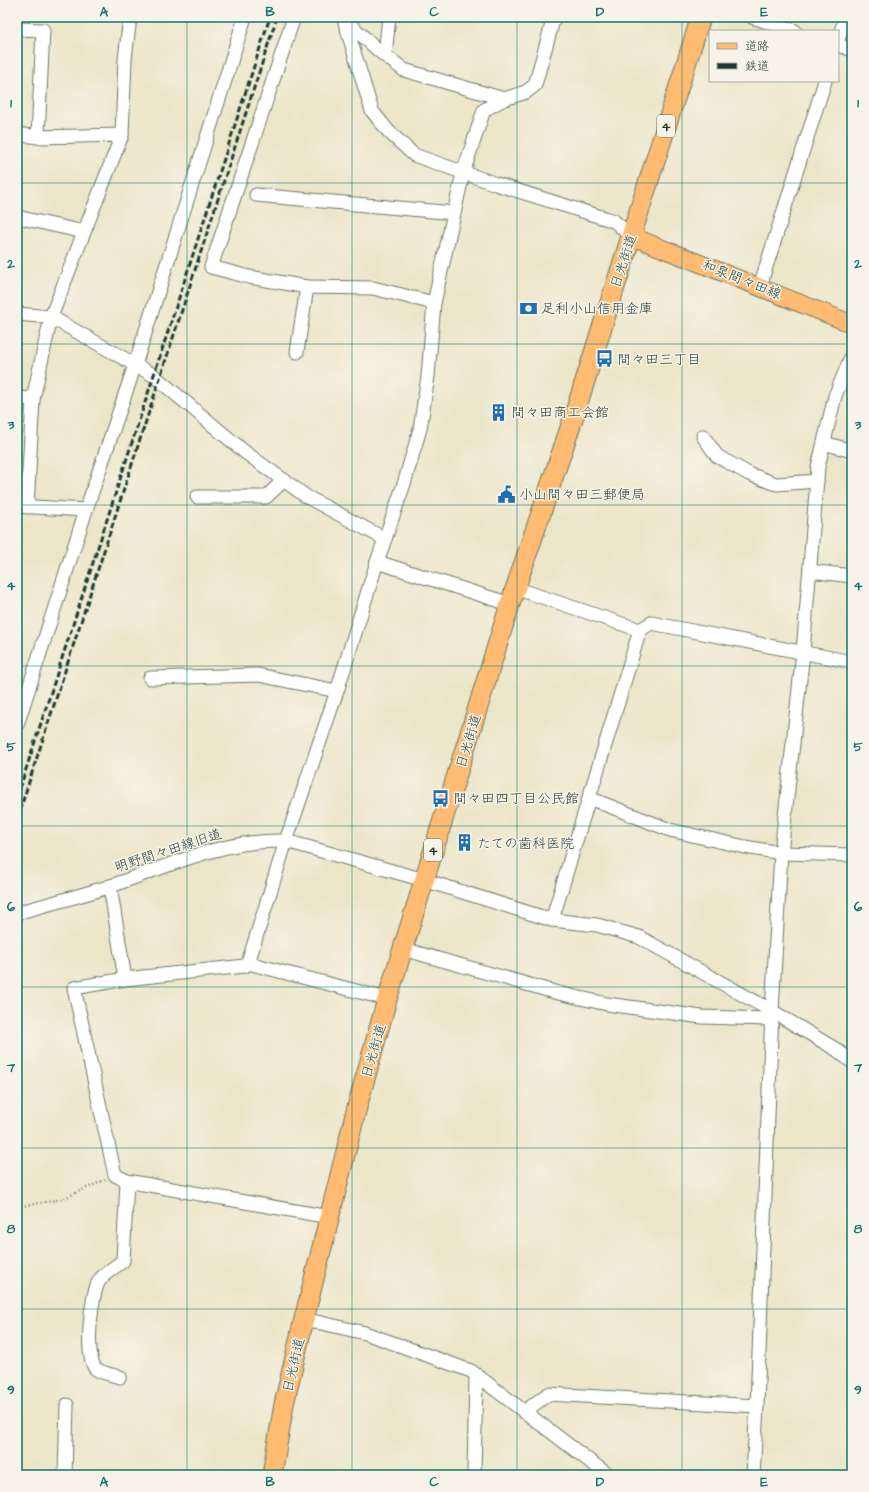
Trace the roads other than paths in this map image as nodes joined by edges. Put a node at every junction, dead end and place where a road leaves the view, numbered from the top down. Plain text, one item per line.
1 (130, 17) edge
2 (245, 17) edge
3 (294, 17) edge
4 (389, 17) edge
5 (554, 17) edge
6 (700, 17) edge
7 (752, 17) edge
8 (846, 17) edge
9 (343, 18) edge
10 (17, 29) edge
11 (792, 30) edge
12 (839, 36) edge
13 (839, 45) edge
14 (852, 50) edge
15 (385, 55) junction
16 (824, 82) edge
17 (504, 99) junction
18 (17, 134) edge
19 (122, 135) junction
20 (38, 137) junction
21 (463, 173) junction
22 (256, 195) dead end
23 (454, 213) junction
24 (17, 217) edge
25 (84, 232) junction
26 (631, 236) junction
27 (307, 286) junction
28 (760, 286) junction
29 (434, 302) junction
30 (17, 314) edge
31 (50, 317) junction
32 (852, 324) edge
33 (297, 352) dead end
34 (852, 355) edge
35 (135, 365) junction
36 (17, 398) edge
37 (33, 399) junction
38 (703, 436) dead end
39 (824, 443) junction
40 (852, 451) edge
41 (284, 480) junction
42 (816, 481) junction
43 (197, 497) dead end
44 (22, 506) edge
45 (86, 510) junction
46 (385, 539) junction
47 (377, 562) junction
48 (810, 571) junction
49 (852, 576) edge
50 (513, 596) junction
51 (640, 630) junction
52 (803, 652) junction
53 (852, 662) edge
54 (150, 678) dead end
55 (337, 691) junction
56 (17, 725) edge
57 (589, 798) junction
58 (286, 842) junction
59 (781, 853) junction
60 (852, 855) edge
61 (424, 880) junction
62 (110, 886) junction
63 (17, 913) edge
64 (552, 920) junction
65 (403, 948) junction
66 (248, 964) junction
67 (125, 979) junction
68 (387, 999) junction
69 (772, 1015) junction
70 (852, 1062) edge
71 (127, 1181) junction
72 (329, 1217) junction
73 (304, 1320) junction
74 (476, 1374) junction
75 (120, 1377) dead end
76 (67, 1405) dead end
77 (757, 1406) junction
78 (524, 1412) junction
79 (65, 1475) edge
80 (272, 1475) edge
81 (474, 1475) edge
82 (608, 1475) edge
83 (753, 1475) edge

1 - 19 street
2 - 35 street
3 - 27 street
4 - 15 street
5 - 17 street
6 - 26 highway, 日光街道 / 4
7 - 11 street
8 - 12 street
9 - 15 street
9 - 21 street
10 - 20 street
13 - 14 street
15 - 17 street
16 - 28 street
17 - 21 street
18 - 20 street
19 - 20 street
19 - 25 street
21 - 23 street
21 - 26 street
22 - 23 street
23 - 29 street
24 - 25 street
25 - 31 street
26 - 28 main road, 和泉間々田線
26 - 50 highway, 日光街道 / 4
27 - 29 street
27 - 33 street
28 - 32 main road, 和泉間々田線
29 - 46 street
30 - 31 street
31 - 35 street
31 - 37 street
34 - 39 street
35 - 41 street
35 - 45 street
36 - 37 street
37 - 44 street
38 - 42 street
39 - 40 street
39 - 42 street
41 - 43 street
41 - 46 street
42 - 48 street
44 - 45 street
45 - 56 street
46 - 47 street
47 - 50 street
47 - 55 street
48 - 49 street
48 - 52 street
50 - 51 street
50 - 61 highway, 日光街道 / 4
51 - 52 street
51 - 57 street
52 - 53 street
52 - 59 street
54 - 55 street
55 - 58 street
57 - 59 street
57 - 64 street
58 - 61 street, 明野間々田線旧道
58 - 62 street, 明野間々田線旧道
58 - 66 street
59 - 60 street
59 - 69 street
61 - 64 street, 明野間々田線旧道
61 - 65 highway, 日光街道 / 4
62 - 63 street, 明野間々田線旧道
62 - 67 street
64 - 69 street, 明野間々田線旧道
65 - 68 highway, 日光街道 / 4
65 - 69 street
66 - 67 street
66 - 68 street
67 - 71 street
68 - 72 highway, 日光街道 / 4
69 - 70 street, 明野間々田線旧道
69 - 77 street
71 - 72 street
71 - 75 street
72 - 73 highway, 日光街道 / 4
73 - 74 street
73 - 80 highway, 日光街道 / 4
74 - 78 street
74 - 81 street
76 - 79 street
77 - 78 street
77 - 83 street
78 - 82 street

